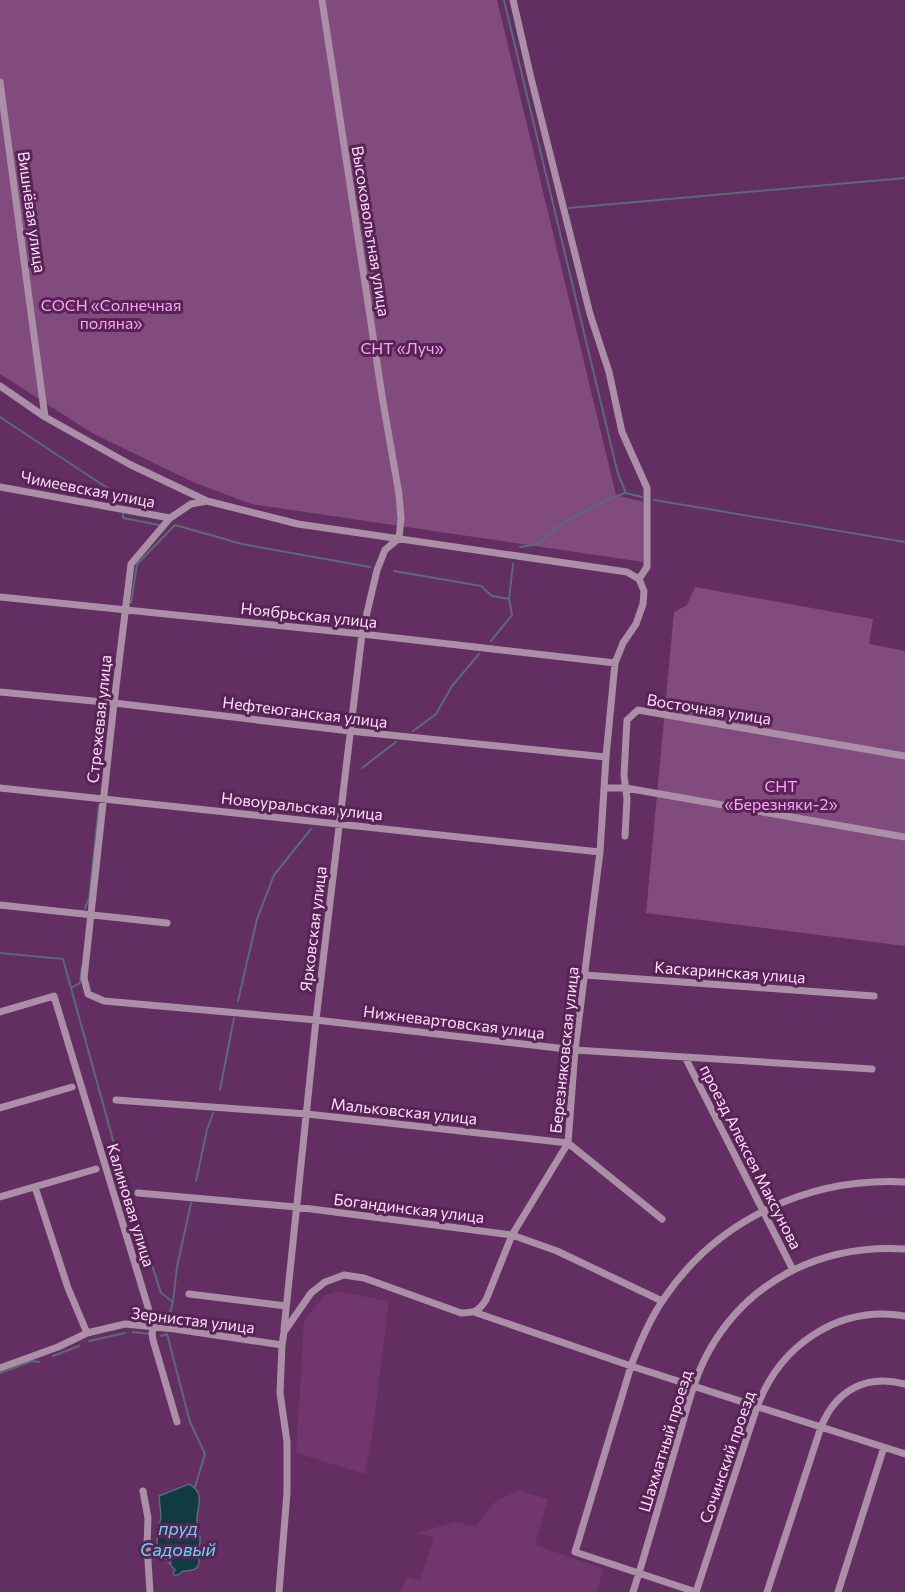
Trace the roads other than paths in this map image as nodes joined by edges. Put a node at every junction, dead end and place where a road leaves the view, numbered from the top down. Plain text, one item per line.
1 (321, 0) edge
2 (513, 0) edge
3 (0, 82) edge
4 (0, 386) edge
5 (45, 417) junction
6 (0, 486) edge
7 (207, 501) junction
8 (170, 518) junction
9 (399, 538) junction
10 (639, 579) junction
11 (0, 597) edge
12 (124, 610) junction
13 (362, 634) junction
14 (615, 663) junction
15 (0, 692) edge
16 (114, 703) junction
17 (350, 731) junction
18 (905, 756) edge
19 (606, 757) junction
20 (0, 788) edge
21 (604, 788) junction
22 (626, 788) junction
23 (104, 798) junction
24 (339, 824) junction
25 (625, 836) dead end
26 (905, 837) edge
27 (600, 852) junction
28 (0, 905) edge
29 (91, 915) junction
30 (167, 923) dead end
31 (585, 975) junction
32 (84, 978) joint
33 (874, 996) dead end
34 (0, 1012) edge
35 (316, 1020) junction
36 (575, 1050) junction
37 (685, 1057) junction
38 (872, 1069) dead end
39 (72, 1087) dead end
40 (116, 1100) dead end
41 (0, 1108) edge
42 (307, 1114) junction
43 (568, 1143) junction
44 (96, 1169) dead end
45 (905, 1182) edge
46 (35, 1187) junction
47 (138, 1193) dead end
48 (0, 1197) edge
49 (296, 1207) junction
50 (762, 1211) junction
51 (662, 1219) dead end
52 (512, 1235) junction
53 (905, 1249) edge
54 (793, 1270) junction
55 (189, 1294) dead end
56 (662, 1301) junction
57 (286, 1306) junction
58 (474, 1312) junction
59 (905, 1316) edge
60 (154, 1327) junction
61 (284, 1332) junction
62 (87, 1333) junction
63 (282, 1345) junction
64 (631, 1366) junction
65 (0, 1368) edge
66 (905, 1384) edge
67 (694, 1386) junction
68 (757, 1407) junction
69 (177, 1422) dead end
70 (820, 1427) junction
71 (884, 1447) junction
72 (905, 1454) edge
73 (143, 1491) dead end
74 (639, 1574) junction
75 (150, 1592) edge
76 (279, 1592) edge
77 (633, 1592) edge
78 (696, 1592) edge
79 (767, 1592) edge
80 (838, 1592) edge

1 - 9 street, Высоковольтная улица
2 - 10 street
3 - 5 street, Вишнёвая улица
4 - 5 street
5 - 7 street
6 - 8 street, Чимеевская улица
7 - 8 street, Стрежевая улица
7 - 9 street
8 - 12 street, Стрежевая улица
9 - 10 street
9 - 13 street, Ярковская улица
10 - 14 street, Березняковская улица
11 - 12 street, Ноябрьская улица
12 - 13 street, Ноябрьская улица
12 - 16 street, Стрежевая улица
13 - 14 street, Ноябрьская улица
13 - 17 street, Ярковская улица
14 - 19 street, Березняковская улица
15 - 16 street, Нефтеюганская улица
16 - 17 street, Нефтеюганская улица
16 - 23 street, Стрежевая улица
17 - 19 street, Нефтеюганская улица
17 - 24 street, Ярковская улица
18 - 22 street, Восточная улица
19 - 21 street, Березняковская улица
20 - 23 street, Новоуральская улица
21 - 22 street
21 - 27 street, Березняковская улица
22 - 25 street, Восточная улица
22 - 26 street
23 - 24 street, Новоуральская улица
23 - 29 street, Стрежевая улица
24 - 27 street, Новоуральская улица
24 - 35 street, Ярковская улица
27 - 31 street, Березняковская улица
28 - 29 street
29 - 30 street
29 - 32 street, Стрежевая улица
31 - 33 street, Каскаринская улица
31 - 36 street, Березняковская улица
32 - 35 street, Нижневартовская улица
34 - 60 street, Калиновая улица
35 - 36 street, Нижневартовская улица
35 - 42 street, Ярковская улица
36 - 37 street, Нижневартовская улица
36 - 43 street, Березняковская улица
37 - 38 street, Нижневартовская улица
37 - 50 street, проезд Алексея Максунова
39 - 41 street
40 - 42 street, Мальковская улица
42 - 43 street, Мальковская улица
42 - 49 street, Ярковская улица
43 - 51 street
43 - 52 street, Березняковская улица
44 - 46 street
45 - 50 street
46 - 48 street
46 - 62 street
47 - 49 street, Богандинская улица
49 - 52 street, Богандинская улица
49 - 57 street, Ярковская улица
50 - 54 street, проезд Алексея Максунова
50 - 56 street
52 - 56 street, Богандинская улица
52 - 58 street, Березняковская улица
53 - 54 street, Шахматный проезд
54 - 67 street, Шахматный проезд
55 - 57 street
56 - 64 street
57 - 61 street, Ярковская улица
58 - 61 street
58 - 64 street
59 - 68 street, Сочинский проезд
60 - 62 street, Зернистая улица
60 - 63 street, Зернистая улица
60 - 69 street, Калиновая улица
61 - 63 street
62 - 65 street, Зернистая улица
63 - 76 street
64 - 67 street
64 - 74 street
66 - 70 street
67 - 68 street
67 - 74 street, Шахматный проезд
68 - 70 street
68 - 78 street, Сочинский проезд
70 - 71 street
70 - 79 street
71 - 72 street
71 - 80 street
73 - 75 street
74 - 77 street, Шахматный проезд
74 - 78 street

